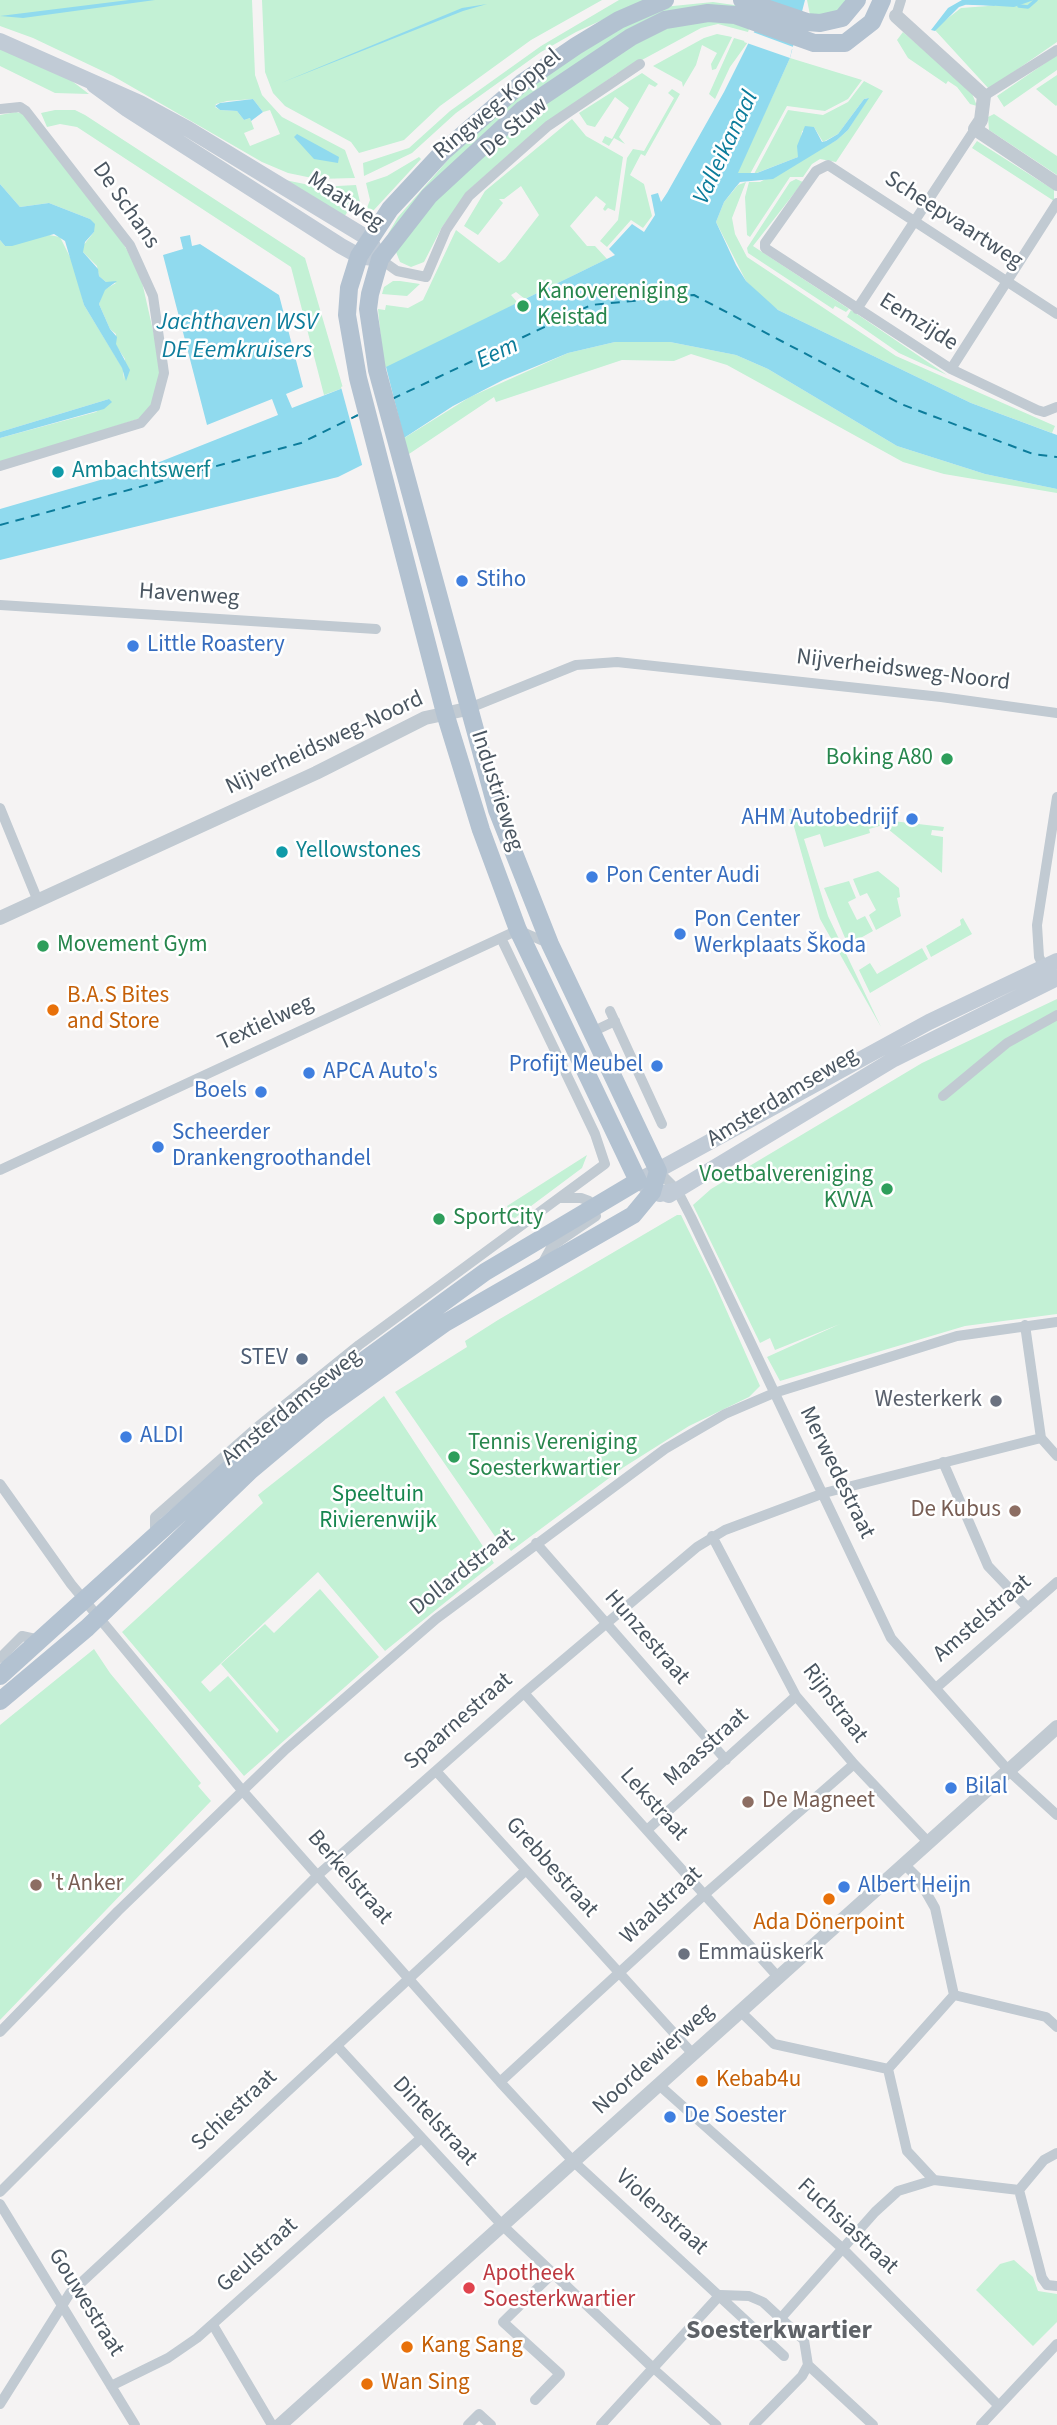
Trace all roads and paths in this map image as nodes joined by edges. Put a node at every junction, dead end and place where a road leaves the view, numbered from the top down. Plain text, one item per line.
1 (665, 0) edge
2 (857, 0) edge
3 (882, 0) edge
4 (901, 0) edge
5 (751, 9) edge
6 (896, 16) joint
7 (803, 30) junction
8 (0, 41) edge
9 (1057, 50) edge
10 (640, 64) dead end
11 (94, 85) junction
12 (984, 96) junction
13 (0, 109) edge
14 (975, 129) junction
15 (1057, 184) edge
16 (1057, 203) edge
17 (914, 222) junction
18 (369, 240) junction
19 (765, 248) joint
20 (359, 256) junction
21 (380, 259) junction
22 (1007, 281) junction
23 (857, 309) junction
24 (1057, 314) edge
25 (951, 369) junction
26 (377, 370) joint
27 (358, 378) joint
28 (1057, 407) edge
29 (0, 466) edge
30 (0, 605) edge
31 (376, 629) dead end
32 (467, 709) junction
33 (445, 713) junction
34 (1057, 713) edge
35 (1057, 797) edge
36 (0, 808) edge
37 (38, 901) junction
38 (0, 918) edge
39 (518, 930) junction
40 (501, 938) junction
41 (550, 944) junction
42 (1053, 966) edge
43 (1057, 978) edge
44 (1057, 1015) edge
45 (592, 1032) junction
46 (943, 1096) dead end
47 (662, 1124) dead end
48 (0, 1170) edge
49 (651, 1182) junction
50 (677, 1190) junction
51 (560, 1198) junction
52 (592, 1206) junction
53 (633, 1215) junction
54 (540, 1268) junction
55 (1057, 1322) edge
56 (1024, 1325) junction
57 (774, 1393) junction
58 (1041, 1438) junction
59 (1057, 1456) edge
60 (943, 1462) junction
61 (0, 1484) edge
62 (824, 1493) junction
63 (712, 1536) junction
64 (155, 1539) junction
65 (536, 1543) junction
66 (1057, 1582) edge
67 (85, 1600) junction
68 (1028, 1608) junction
69 (99, 1616) junction
70 (605, 1624) junction
71 (40, 1640) junction
72 (0, 1658) edge
73 (0, 1676) edge
74 (936, 1688) junction
75 (524, 1693) junction
76 (796, 1696) junction
77 (0, 1701) edge
78 (1057, 1727) edge
79 (726, 1760) junction
80 (854, 1764) junction
81 (436, 1771) junction
82 (1009, 1771) junction
83 (241, 1789) junction
84 (1057, 1815) edge
85 (647, 1830) junction
86 (929, 1843) junction
87 (905, 1865) junction
88 (525, 1871) junction
89 (319, 1874) junction
90 (705, 1894) junction
91 (620, 1973) junction
92 (778, 1977) junction
93 (408, 1978) junction
94 (954, 1995) junction
95 (741, 2012) junction
96 (1057, 2026) edge
97 (0, 2032) edge
98 (337, 2046) junction
99 (693, 2054) junction
100 (888, 2069) junction
101 (500, 2082) junction
102 (659, 2085) junction
103 (420, 2139) junction
104 (1057, 2153) edge
105 (573, 2162) junction
106 (934, 2180) junction
107 (1019, 2190) junction
108 (0, 2192) edge
109 (0, 2204) edge
110 (502, 2225) junction
111 (842, 2248) junction
112 (552, 2274) junction
113 (1057, 2286) edge
114 (720, 2295) junction
115 (62, 2305) junction
116 (781, 2318) junction
117 (213, 2325) junction
118 (1057, 2344) edge
119 (784, 2356) dead end
120 (808, 2365) junction
121 (653, 2368) junction
122 (111, 2386) junction
123 (4, 2388) edge
124 (535, 2400) dead end
125 (0, 2404) edge
126 (999, 2406) junction
127 (135, 2425) edge
128 (272, 2425) edge
129 (280, 2425) edge
130 (468, 2425) edge
131 (491, 2425) edge
132 (601, 2425) edge
133 (717, 2425) edge
134 (754, 2425) edge
135 (873, 2425) edge
136 (981, 2425) edge

1 - 18 main road, Ringweg-Koppel
2 - 7 main road, Ringweg-Koppel
3 - 7 main road, Ringweg-Koppel
4 - 6 street
5 - 7 main road, Ringweg-Koppel
5 - 21 main road, Ringweg-Koppel
6 - 12 street
8 - 11 main road, Maatweg
9 - 12 street
10 - 21 street, De Stuw
11 - 18 main road, Maatweg
11 - 20 main road, Maatweg
12 - 14 street
13 - 29 street, De Schans
14 - 15 street
14 - 17 street
16 - 22 street
17 - 19 street, Scheepvaartweg
17 - 22 street, Scheepvaartweg
17 - 23 street
18 - 20 main road, Ringweg-Koppel
18 - 21 main road, Maatweg
19 - 23 street, Eemzijde
20 - 21 main road, Maatweg
20 - 27 main road, Ringweg-Koppel
21 - 26 main road, Ringweg-Koppel
22 - 24 street, Scheepvaartweg
22 - 25 street
23 - 25 street, Eemzijde
25 - 28 street, Eemzijde
26 - 32 main road, Industrieweg
27 - 33 main road, Industrieweg
30 - 31 street, Havenweg
32 - 33 street, Nijverheidsweg-Noord
32 - 34 street, Nijverheidsweg-Noord
32 - 41 main road, Industrieweg
33 - 37 street, Nijverheidsweg-Noord
33 - 39 main road, Industrieweg
35 - 42 street
36 - 37 street
37 - 38 street, Nijverheidsweg-Noord
39 - 40 street, Textielweg
39 - 41 street
39 - 49 main road, Industrieweg
40 - 48 street, Textielweg
40 - 51 street, Amsterdamseweg
41 - 45 main road, Industrieweg
42 - 49 main road, Amsterdamseweg
43 - 50 main road, Amsterdamseweg
44 - 46 street
45 - 47 street
45 - 49 main road, Industrieweg
49 - 50 main road
49 - 52 main road, Amsterdamseweg
49 - 53 main road
50 - 53 main road, Amsterdamseweg
50 - 57 street, Merwedestraat
51 - 52 street
51 - 64 street, Amsterdamseweg
52 - 54 street, Amsterdamseweg
52 - 64 main road, Amsterdamseweg
53 - 54 main road, Amsterdamseweg
54 - 69 main road, Amsterdamseweg
55 - 56 street, Dollardstraat
56 - 57 street, Dollardstraat
56 - 58 street
57 - 62 street, Merwedestraat
57 - 65 street, Dollardstraat
58 - 59 street
58 - 60 street, Spaarnestraat
60 - 62 street, Spaarnestraat
60 - 68 street
61 - 67 street
62 - 63 street, Spaarnestraat
62 - 74 street, Merwedestraat
63 - 70 street, Spaarnestraat
63 - 76 street, Rijnstraat
64 - 67 main road, Amsterdamseweg
65 - 70 street, Hunzestraat
65 - 83 street, Dollardstraat
66 - 68 street, Amstelstraat
67 - 69 street
67 - 71 main road, Amsterdamseweg
68 - 74 street, Amstelstraat
69 - 77 main road, Amsterdamseweg
69 - 83 street, Berkelstraat
70 - 75 street, Spaarnestraat
70 - 79 street, Hunzestraat
71 - 72 street, Amsterdamseweg
71 - 73 main road, Amsterdamseweg
74 - 82 street, Merwedestraat
75 - 81 street, Spaarnestraat
75 - 85 street, Lekstraat
76 - 79 street, Maasstraat
76 - 80 street, Rijnstraat
78 - 82 street, Noordewierweg
79 - 85 street, Maasstraat
80 - 86 street, Rijnstraat
80 - 90 street, Waalstraat
81 - 88 street, Grebbestraat
81 - 89 street, Spaarnestraat
82 - 84 street, Merwedestraat
82 - 86 street, Noordewierweg
83 - 89 street, Berkelstraat
83 - 97 street, Dollardstraat
85 - 90 street, Lekstraat
86 - 87 street, Noordewierweg
87 - 92 street, Noordewierweg
87 - 94 street
88 - 91 street, Grebbestraat
88 - 93 street, Schiestraat
89 - 93 street, Berkelstraat
89 - 108 street, Spaarnestraat
90 - 91 street, Waalstraat
90 - 92 street, Lekstraat
91 - 99 street, Grebbestraat
91 - 101 street, Waalstraat
92 - 95 street, Noordewierweg
93 - 98 street, Schiestraat
93 - 101 street, Berkelstraat
94 - 96 street
94 - 100 street
95 - 99 street, Noordewierweg
95 - 100 street
98 - 103 street, Dintelstraat
98 - 115 street, Schiestraat
99 - 102 street, Noordewierweg
100 - 106 street
101 - 105 street, Berkelstraat
102 - 105 street, Noordewierweg
102 - 111 street, Fuchsiastraat
103 - 110 street, Dintelstraat
103 - 117 street, Geulstraat
104 - 107 street
105 - 110 street, Noordewierweg
105 - 114 street, Violenstraat
106 - 107 street
106 - 111 street
107 - 113 street
109 - 115 street, Gouwestraat
110 - 112 street, Dintelstraat
110 - 129 street, Noordewierweg
111 - 116 street
111 - 126 street, Fuchsiastraat
112 - 121 street, Dintelstraat
112 - 124 street
114 - 116 street
114 - 119 street, Violenstraat
114 - 121 street
115 - 122 street, Gouwestraat
115 - 123 street, Schiestraat
116 - 120 street
117 - 122 street, Geulstraat
117 - 128 street
118 - 126 street
120 - 134 street
120 - 135 street
121 - 132 street
121 - 133 street
122 - 127 street, Gouwestraat
123 - 125 street, Schiestraat
126 - 136 street
130 - 131 street

